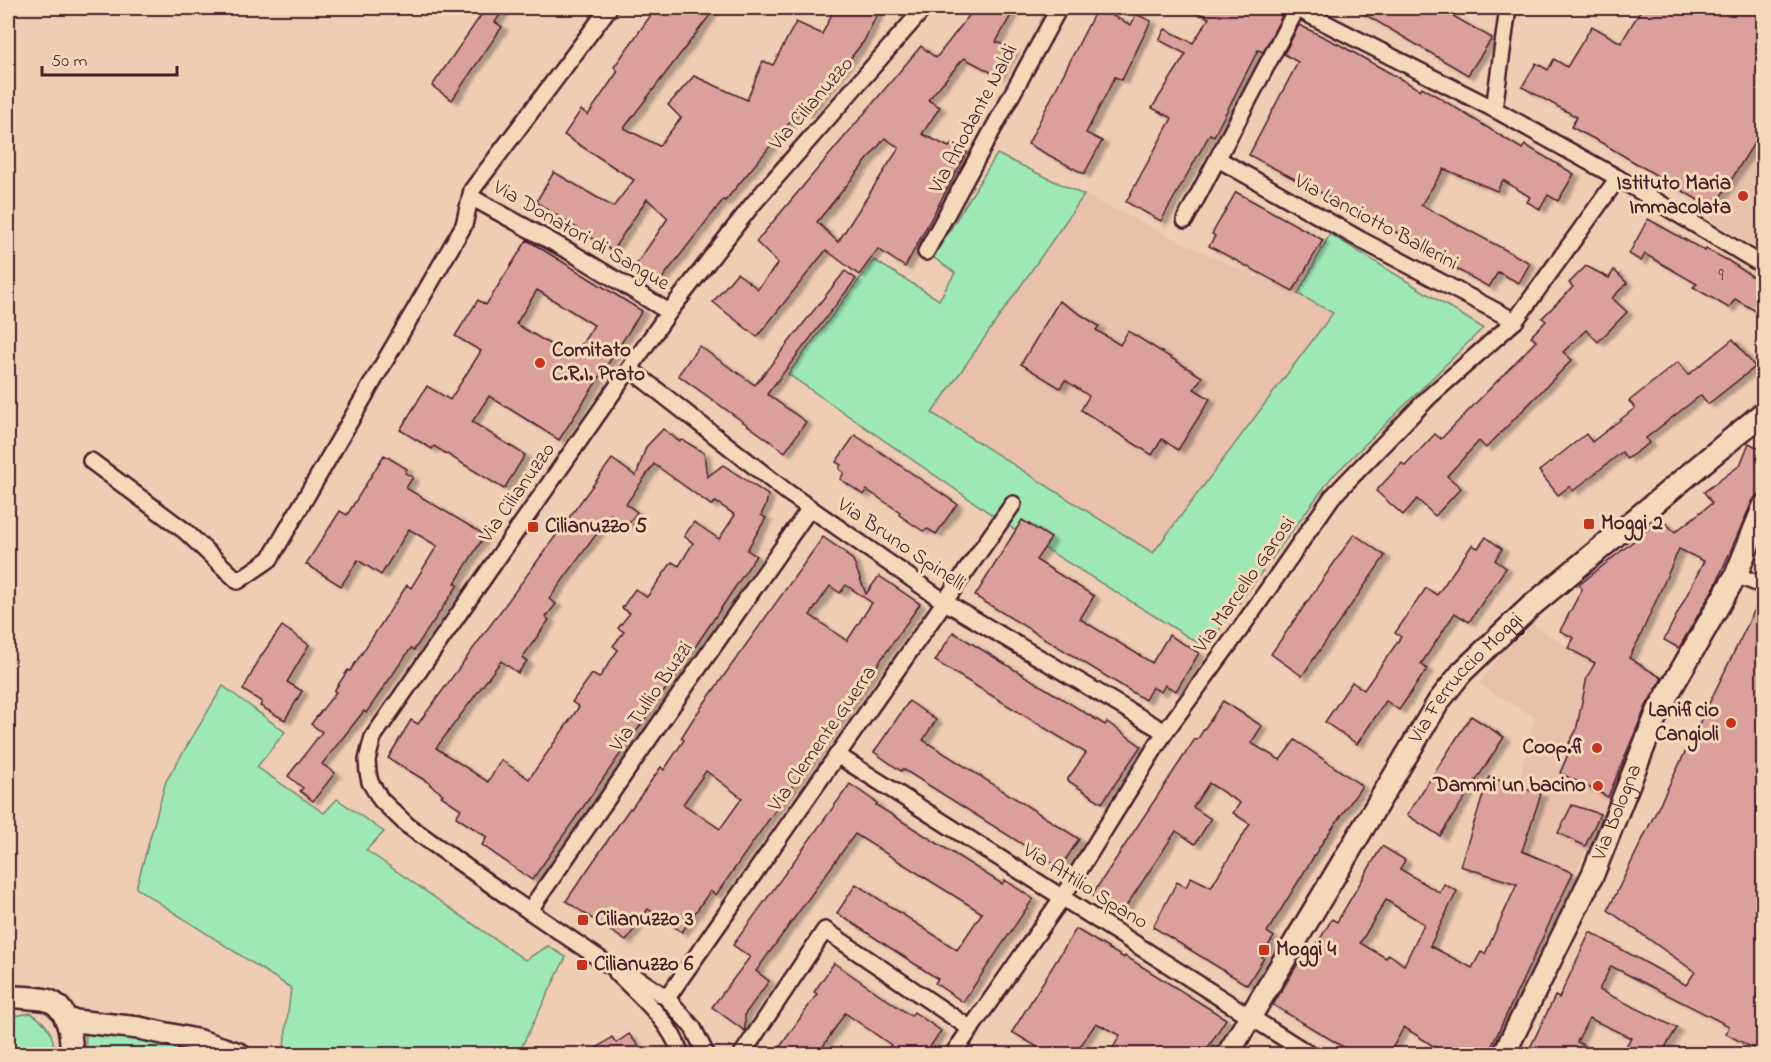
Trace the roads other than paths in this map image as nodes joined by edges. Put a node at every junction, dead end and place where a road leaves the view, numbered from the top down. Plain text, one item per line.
1 (609, 8) edge
2 (924, 8) edge
3 (1059, 8) edge
4 (1297, 8) edge
5 (1508, 8) edge
6 (1494, 109) junction
7 (1218, 159) junction
8 (1618, 178) junction
9 (471, 196) junction
10 (1185, 220) dead end
11 (926, 252) dead end
12 (1764, 266) edge
13 (669, 312) junction
14 (1515, 321) junction
15 (630, 369) junction
16 (1760, 418) edge
17 (91, 461) dead end
18 (1013, 504) dead end
19 (1764, 506) edge
20 (810, 508) junction
21 (1736, 574) junction
22 (1764, 586) edge
23 (945, 602) junction
24 (1165, 732) junction
25 (837, 755) junction
26 (1062, 898) junction
27 (529, 911) junction
28 (609, 964) junction
29 (8, 996) edge
30 (667, 998) junction
31 (1249, 1017) junction
32 (66, 1020) junction
33 (971, 1029) junction
34 (71, 1054) edge
35 (239, 1054) edge
36 (681, 1054) edge
37 (706, 1054) edge
38 (742, 1054) edge
39 (953, 1054) edge
40 (1228, 1054) edge
41 (1310, 1054) edge
42 (1504, 1054) edge

1 - 9 street
2 - 13 street, Via Cilianuzzo
3 - 11 street, Via Ariodante Naldi
4 - 6 street
4 - 7 street
5 - 6 street
6 - 8 street
7 - 10 street
7 - 14 street, Via Lanciotto Ballerini
8 - 12 street
8 - 14 street, Via Marcello Garosi
9 - 13 street, Via Donatori di Sangue
9 - 17 street
13 - 15 street, Via Cilianuzzo
14 - 24 street, Via Marcello Garosi
15 - 20 street, Via Bruno Spinelli
15 - 27 street, Via Cilianuzzo
16 - 31 street, Via Ferruccio Moggi
18 - 23 street, Via Clemente Guerra
19 - 21 street, Via Bologna
20 - 23 street, Via Bruno Spinelli
20 - 27 street, Via Tullio Buzzi
21 - 22 street
21 - 42 street, Via Bologna
23 - 24 street, Via Bruno Spinelli
23 - 25 street, Via Clemente Guerra
24 - 26 street, Via Marcello Garosi
25 - 26 street, Via Attilio Spano
25 - 30 street, Via Clemente Guerra
26 - 31 street, Via Attilio Spano
26 - 33 street, Via Marcello Garosi
27 - 28 street, Via Cilianuzzo
28 - 30 street, Via Cilianuzzo
28 - 36 street, Via Cilianuzzo
29 - 32 street
30 - 37 street, Via Cilianuzzo
31 - 40 street, Via Ferruccio Moggi
31 - 41 street, Via Attilio Spano
32 - 34 street
32 - 35 street
33 - 38 street
33 - 39 street, Via Marcello Garosi

